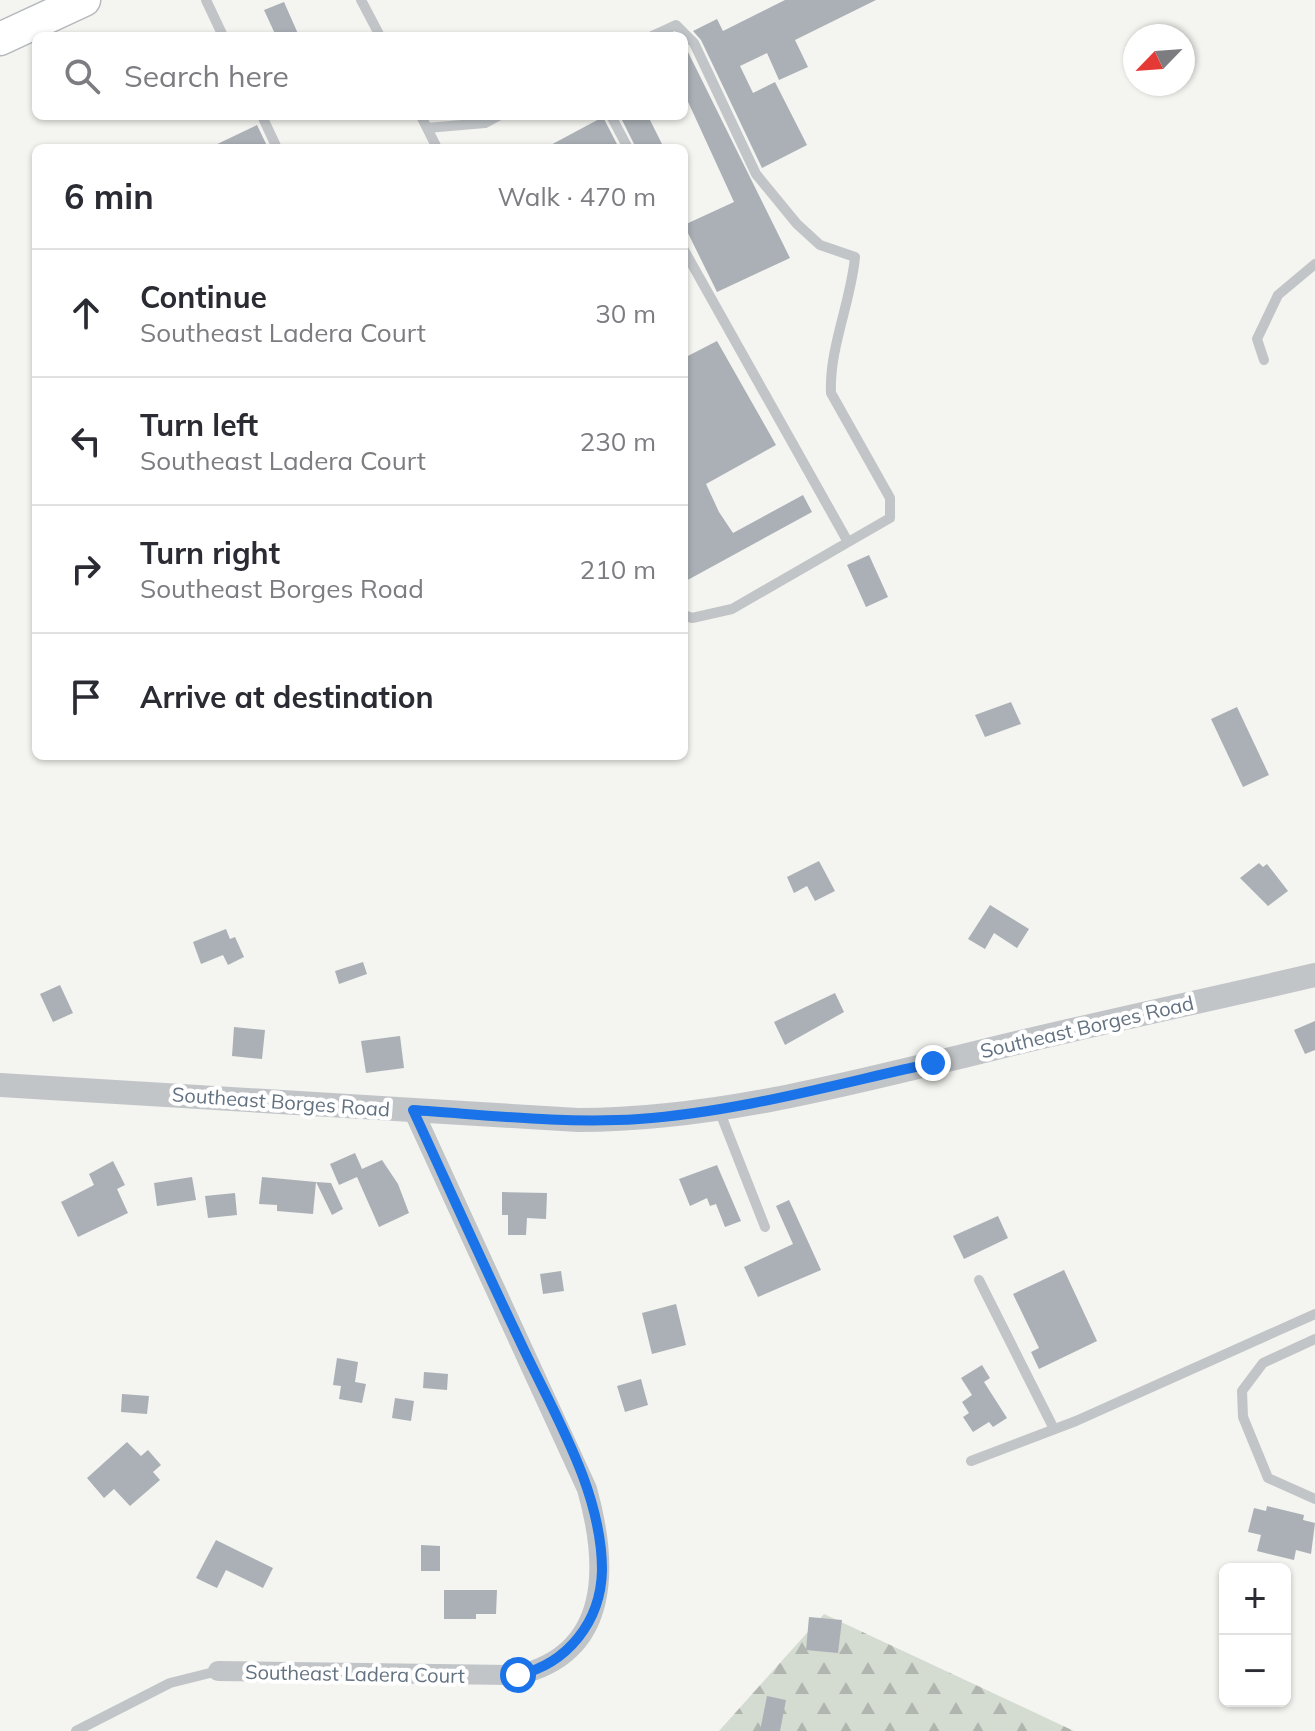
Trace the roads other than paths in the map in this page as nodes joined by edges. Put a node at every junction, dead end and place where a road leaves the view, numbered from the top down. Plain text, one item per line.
1 (84, 0) edge
2 (206, 0) edge
3 (361, 0) edge
4 (221, 32) edge
5 (378, 32) edge
6 (661, 32) edge
7 (683, 32) edge
8 (688, 37) edge
9 (0, 39) edge
10 (264, 120) edge
11 (423, 120) edge
12 (491, 120) edge
13 (613, 120) edge
14 (427, 128) junction
15 (275, 144) edge
16 (435, 144) edge
17 (626, 144) edge
18 (688, 257) edge
19 (1315, 264) edge
20 (1264, 360) dead end
21 (848, 542) junction
22 (688, 616) edge
23 (1315, 975) edge
24 (0, 1085) edge
25 (718, 1109) junction
26 (413, 1110) junction
27 (765, 1227) dead end
28 (979, 1280) dead end
29 (1315, 1314) edge
30 (1315, 1339) edge
31 (1054, 1429) junction
32 (971, 1461) dead end
33 (1315, 1499) edge
34 (218, 1671) joint
35 (76, 1731) edge

1 - 9 main road
2 - 4 lane
3 - 5 lane
6 - 7 lane
8 - 21 lane
10 - 15 lane
11 - 14 lane
12 - 14 lane
13 - 17 lane
14 - 16 lane
18 - 21 lane
19 - 20 lane
21 - 22 lane
23 - 25 street, Southeast Borges Road
24 - 26 street, Southeast Borges Road
25 - 26 street, Southeast Borges Road
25 - 27 lane
26 - 34 street, Southeast Ladera Court
28 - 31 lane
29 - 31 lane
30 - 33 lane
31 - 32 lane
34 - 35 lane

